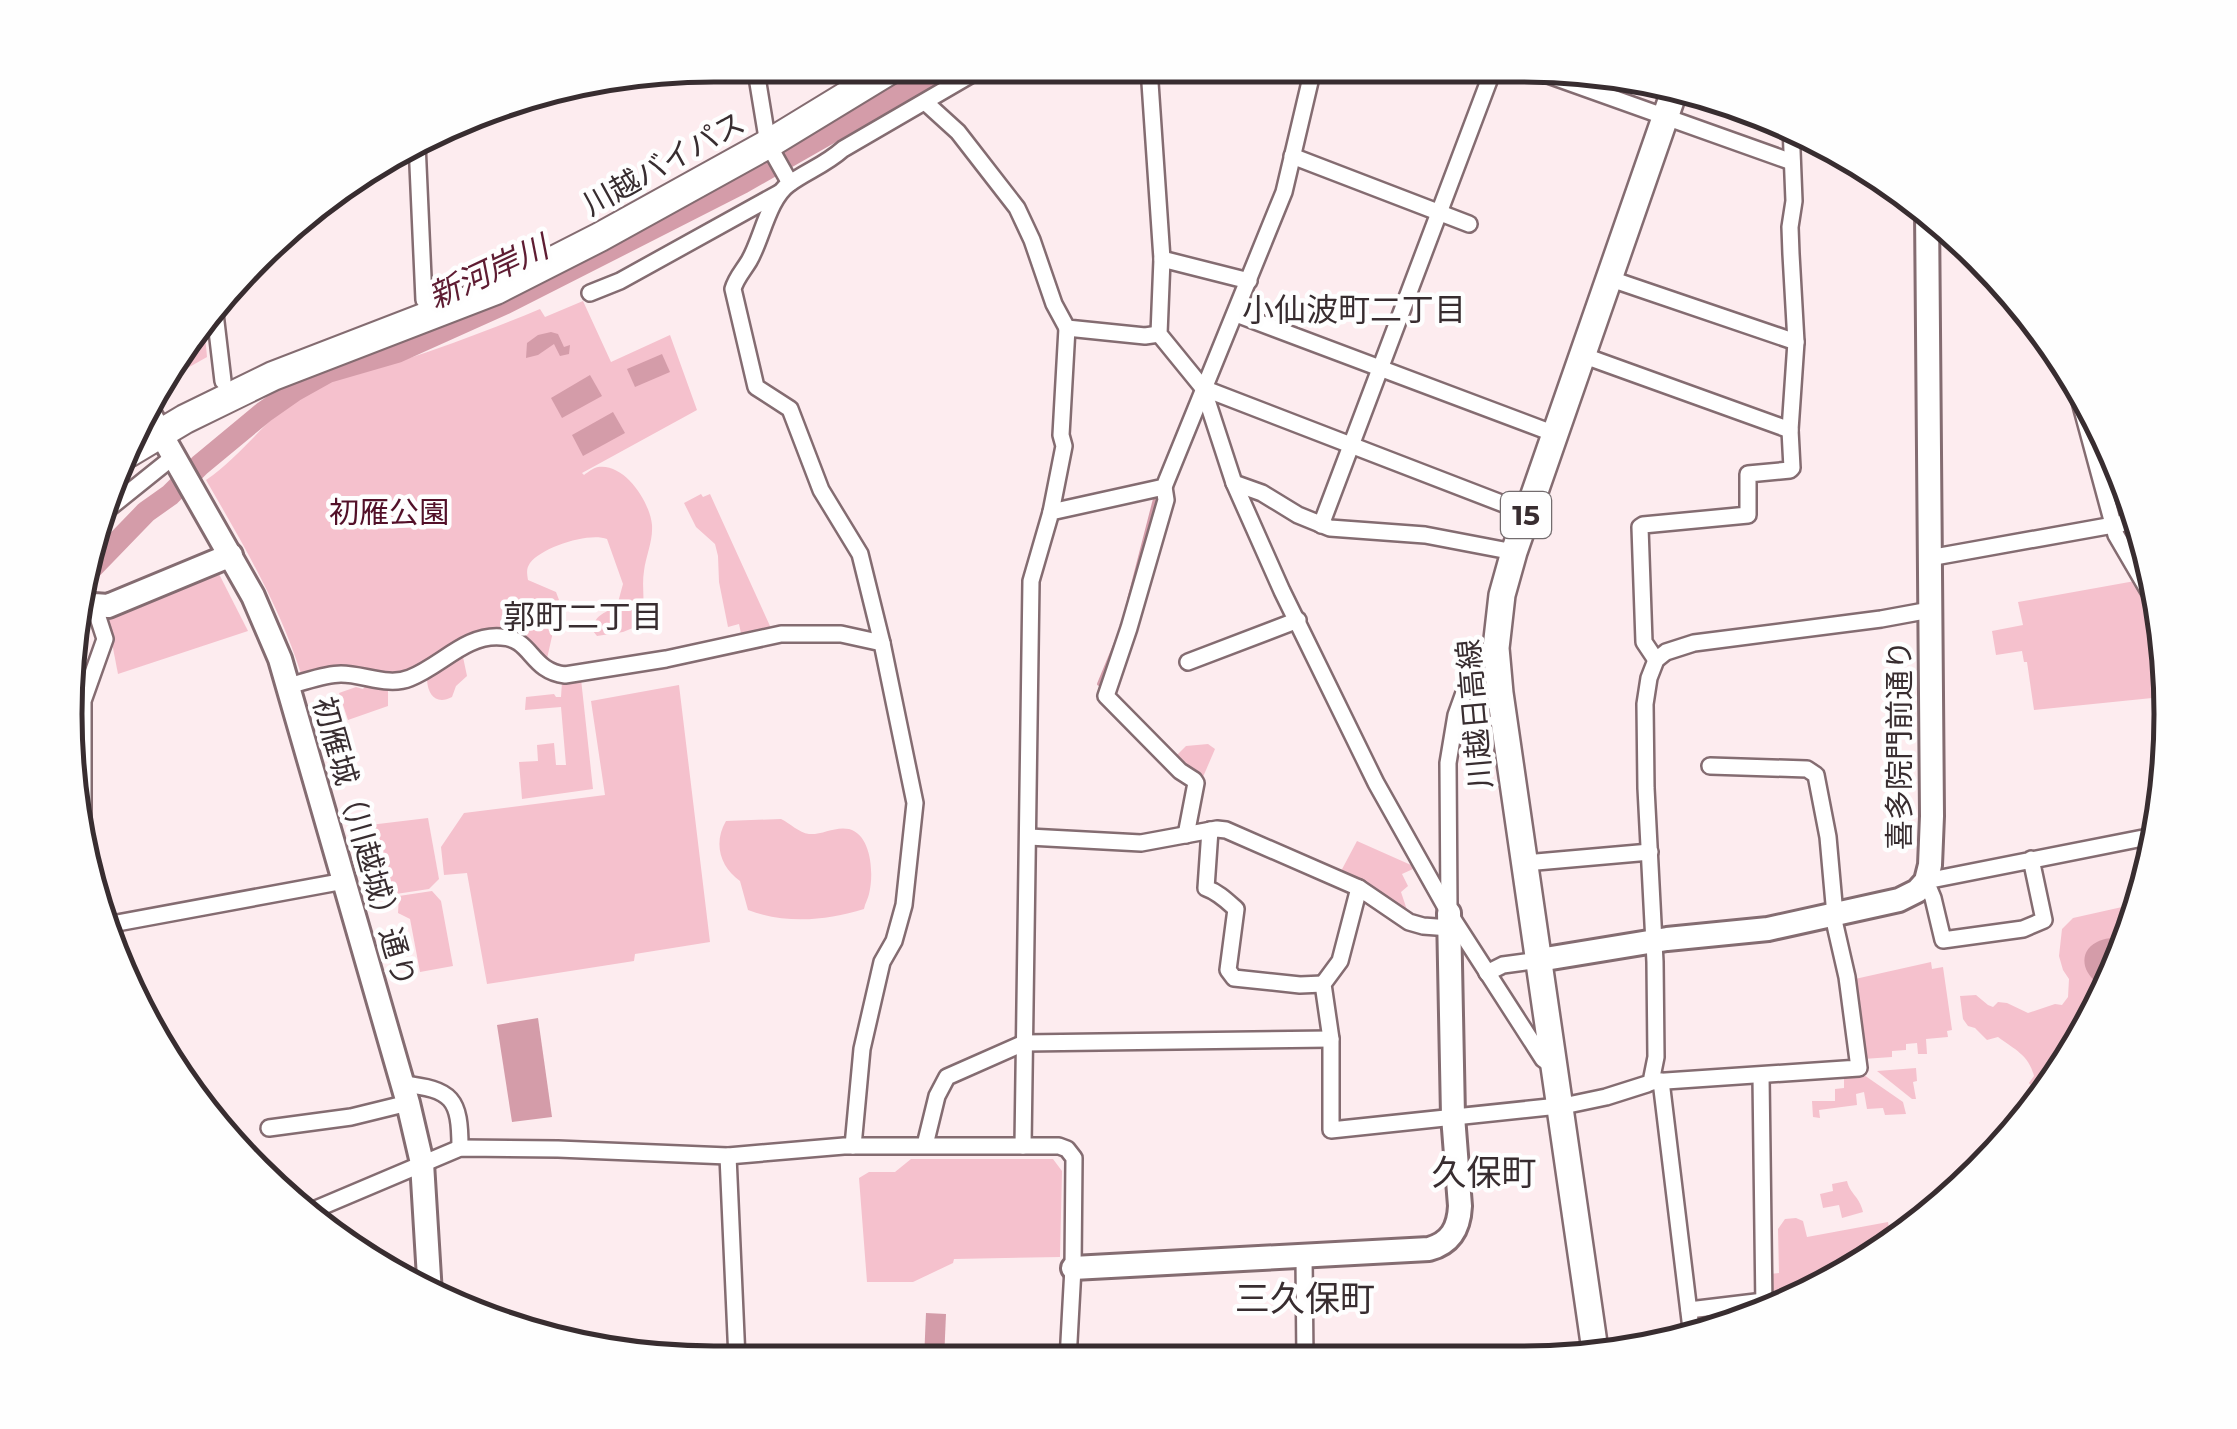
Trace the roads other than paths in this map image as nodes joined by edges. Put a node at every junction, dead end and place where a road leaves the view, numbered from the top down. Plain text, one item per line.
1 (758, 82) edge
2 (850, 82) edge
3 (869, 82) edge
4 (958, 82) edge
5 (1149, 82) edge
6 (1310, 82) edge
7 (1487, 82) edge
8 (1575, 85) edge
9 (1671, 101) edge
10 (924, 102) junction
11 (1665, 118) junction
12 (769, 142) junction
13 (1791, 143) edge
14 (1292, 156) junction
15 (418, 157) edge
16 (1792, 162) junction
17 (785, 185) junction
18 (1438, 213) junction
19 (1469, 224) dead end
20 (1926, 229) edge
21 (1162, 259) junction
22 (1608, 278) junction
23 (1249, 281) junction
24 (590, 294) dead end
25 (424, 300) junction
26 (1236, 314) junction
27 (216, 326) edge
28 (1067, 328) junction
29 (1159, 334) junction
30 (1796, 342) junction
31 (1582, 355) junction
32 (1380, 368) junction
33 (223, 382) junction
34 (1204, 388) junction
35 (1790, 430) junction
36 (1555, 434) junction
37 (159, 436) edge
38 (1351, 446) junction
39 (2103, 467) edge
40 (131, 473) edge
41 (1234, 483) junction
42 (1164, 487) junction
43 (1051, 512) junction
44 (1526, 513) junction
45 (2122, 523) edge
46 (1321, 525) junction
47 (1514, 552) junction
48 (230, 555) junction
49 (1929, 558) junction
50 (2138, 573) edge
51 (93, 604) edge
52 (1930, 610) junction
53 (91, 612) edge
54 (1298, 620) junction
55 (882, 643) junction
56 (1496, 648) junction
57 (1656, 660) junction
58 (1188, 662) dead end
59 (288, 686) junction
60 (83, 735) edge
61 (1710, 766) dead end
62 (1210, 830) junction
63 (1186, 835) junction
64 (1028, 837) junction
65 (2142, 838) edge
66 (1650, 852) junction
67 (2031, 859) junction
68 (1525, 863) junction
69 (344, 881) junction
70 (1926, 881) junction
71 (1359, 888) junction
72 (1834, 916) junction
73 (1450, 921) junction
74 (118, 922) edge
75 (1654, 941) junction
76 (1539, 960) junction
77 (1487, 974) junction
78 (1323, 984) junction
79 (1331, 1039) junction
80 (1024, 1043) junction
81 (1552, 1066) junction
82 (1762, 1076) junction
83 (1656, 1082) junction
84 (405, 1093) junction
85 (1559, 1105) junction
86 (1453, 1116) junction
87 (269, 1128) dead end
88 (853, 1146) junction
89 (925, 1146) junction
90 (1023, 1146) junction
91 (460, 1148) junction
92 (728, 1156) junction
93 (422, 1163) junction
94 (319, 1207) edge
95 (1304, 1257) junction
96 (1073, 1268) junction
97 (429, 1278) edge
98 (1765, 1298) edge
99 (1735, 1309) edge
100 (1689, 1310) junction
101 (1690, 1324) edge
102 (1594, 1342) edge
103 (736, 1346) edge
104 (1069, 1346) edge
105 (1305, 1346) edge

1 - 12 street
2 - 12 highway, 川越バイパス
3 - 12 highway, 川越バイパス
4 - 10 street
5 - 21 street
6 - 14 street
7 - 18 street
8 - 11 street
9 - 11 main road, 川越日高線 / 15
10 - 17 street
10 - 28 street
11 - 16 street
11 - 22 main road, 川越日高線 / 15
12 - 17 street
12 - 25 highway, 川越バイパス
12 - 37 highway, 川越バイパス
13 - 16 street
14 - 18 street
14 - 23 street
15 - 25 street
16 - 30 street
17 - 24 street
17 - 55 street
18 - 19 street
18 - 32 street
20 - 49 street, 喜多院門前通り
21 - 23 street
21 - 29 street
22 - 30 street
22 - 31 main road, 川越日高線 / 15
23 - 26 street
25 - 33 highway, 川越バイパス
26 - 32 street
26 - 34 street
27 - 33 street
28 - 29 street
28 - 43 street
29 - 34 street
30 - 35 street
31 - 35 street
31 - 36 main road, 川越日高線 / 15
32 - 36 street
32 - 38 street
33 - 37 highway, 川越バイパス
34 - 38 street
34 - 41 street
34 - 42 street
35 - 57 street
36 - 44 main road, 川越日高線 / 15
37 - 40 street
37 - 48 street, 初雁城（川越城）通り
38 - 44 street
38 - 46 street
39 - 45 street
41 - 46 street
41 - 54 street
42 - 43 street
42 - 63 street
43 - 64 street
44 - 47 main road, 川越日高線 / 15
45 - 49 street
45 - 50 street
46 - 47 street
47 - 56 main road, 川越日高線 / 15
48 - 51 street
48 - 59 street, 初雁城（川越城）通り
49 - 52 street, 喜多院門前通り
52 - 57 street
52 - 70 street, 喜多院門前通り
53 - 60 street
54 - 58 street
54 - 73 street
55 - 59 street
55 - 88 street
56 - 68 main road, 川越日高線 / 15
56 - 73 street
57 - 66 street
59 - 69 street, 初雁城（川越城）通り
61 - 72 street
62 - 63 street
62 - 71 street
62 - 78 street
63 - 64 street
64 - 80 street
65 - 67 street
66 - 68 street
66 - 75 street
67 - 70 street
67 - 70 street
68 - 76 main road, 川越日高線 / 15
69 - 74 street
69 - 84 street, 初雁城（川越城）通り
70 - 72 street, 喜多院門前通り
71 - 73 street
71 - 78 street
72 - 75 street, 喜多院門前通り
72 - 82 street
73 - 77 street
73 - 86 street
75 - 76 street, 喜多院門前通り
75 - 83 street
76 - 77 street
76 - 81 main road, 川越日高線 / 15
77 - 81 street
78 - 79 street
79 - 80 street
79 - 86 street
80 - 89 street
80 - 90 street
81 - 85 main road, 川越日高線 / 15
82 - 83 street
82 - 98 street
83 - 85 street
83 - 100 street
84 - 87 street
84 - 91 street
84 - 93 street, 初雁城（川越城）通り
85 - 86 street
85 - 102 main road, 川越日高線 / 15
86 - 95 street
88 - 89 street
88 - 92 street
89 - 90 street
90 - 96 street
91 - 92 street
91 - 93 street
92 - 103 street
93 - 94 street
93 - 97 street, 初雁城（川越城）通り
95 - 96 street
95 - 105 street
96 - 104 street
99 - 100 street
100 - 101 street

